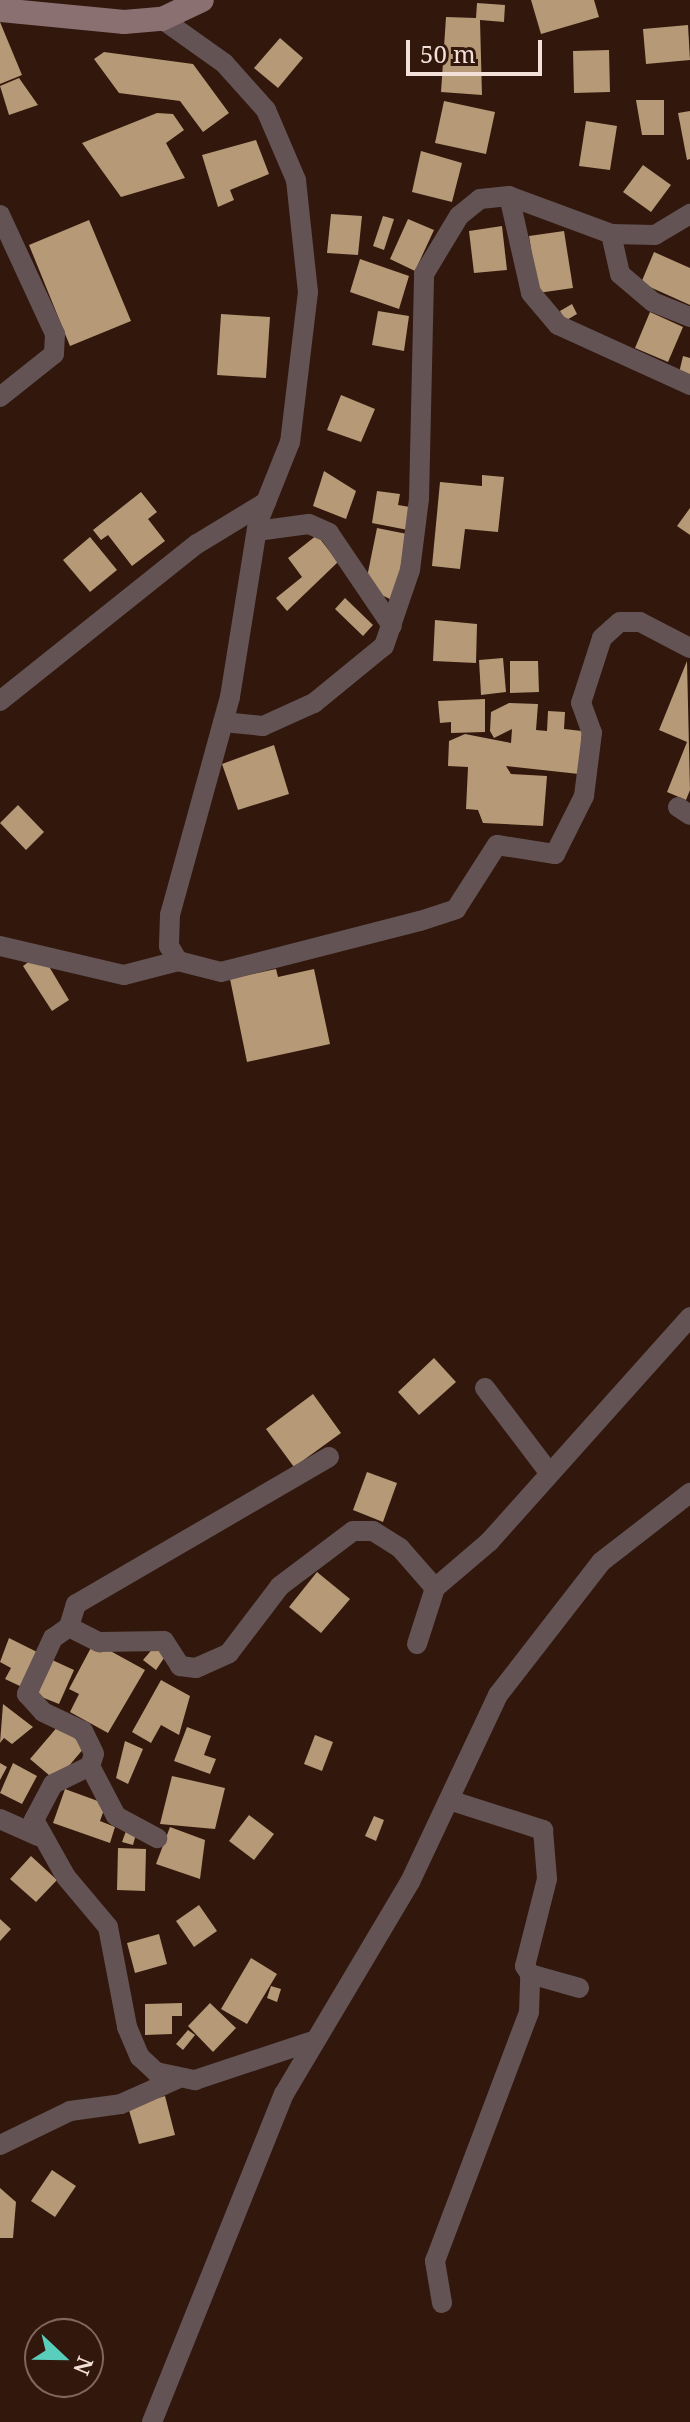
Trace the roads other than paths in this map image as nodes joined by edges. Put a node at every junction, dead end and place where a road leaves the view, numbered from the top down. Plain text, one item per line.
1 (202, 0) edge
2 (0, 10) edge
3 (162, 19) junction
4 (509, 196) junction
5 (690, 214) edge
6 (0, 215) edge
7 (611, 234) junction
8 (690, 317) edge
9 (690, 385) edge
10 (0, 397) edge
11 (266, 502) junction
12 (257, 531) junction
13 (392, 626) junction
14 (690, 648) edge
15 (0, 701) edge
16 (223, 722) junction
17 (0, 946) edge
18 (178, 961) junction
19 (690, 1317) edge
20 (485, 1388) dead end
21 (329, 1457) dead end
22 (548, 1471) junction
23 (690, 1493) edge
24 (435, 1588) junction
25 (69, 1627) junction
26 (417, 1644) dead end
27 (90, 1766) junction
28 (449, 1800) junction
29 (0, 1819) edge
30 (38, 1836) junction
31 (157, 1838) dead end
32 (530, 1974) junction
33 (579, 1988) dead end
34 (316, 2040) junction
35 (177, 2079) junction
36 (0, 2145) edge
37 (442, 2303) dead end
38 (152, 2422) edge

1 - 3 street
2 - 3 street
3 - 11 street
4 - 7 street
4 - 9 street
4 - 13 street
5 - 7 street
6 - 10 street
7 - 8 street
11 - 12 street
11 - 15 street
12 - 13 street
12 - 16 street
13 - 16 street
14 - 18 street
16 - 18 street
17 - 18 street
19 - 22 street
20 - 22 street
21 - 25 street
22 - 24 street
23 - 28 street
24 - 25 street
24 - 26 street
25 - 27 street
27 - 30 street
27 - 31 street
28 - 32 street
28 - 34 street
29 - 30 street
30 - 35 street
32 - 33 street
32 - 37 street
34 - 35 street
34 - 38 street
35 - 36 street

